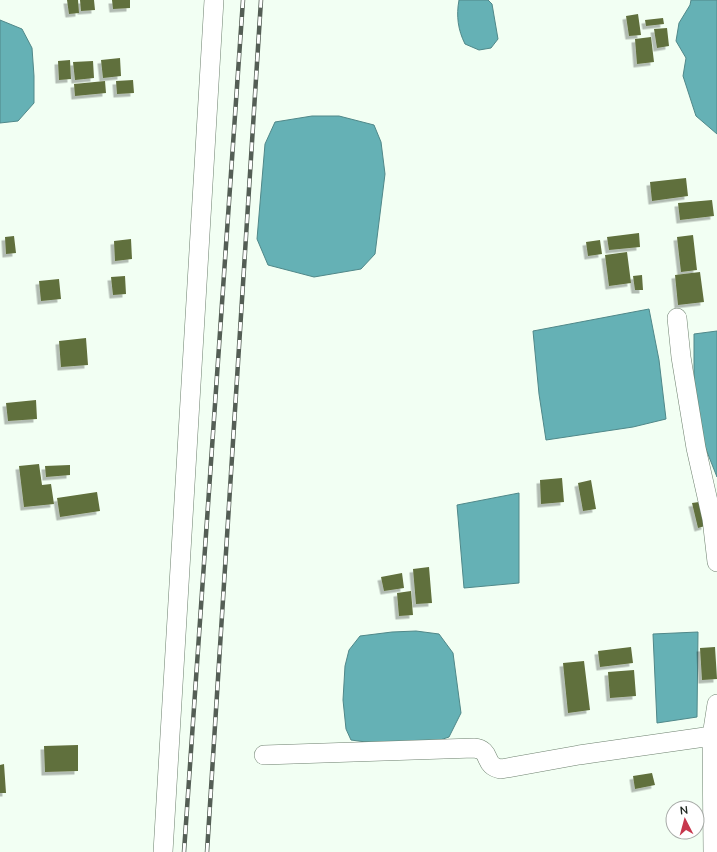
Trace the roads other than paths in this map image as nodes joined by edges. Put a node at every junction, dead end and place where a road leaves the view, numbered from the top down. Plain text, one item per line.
1 (214, 0) edge
2 (677, 318) dead end
3 (717, 562) edge
4 (717, 704) edge
5 (712, 736) junction
6 (264, 755) dead end
7 (163, 852) edge
8 (713, 852) edge

1 - 7 street
2 - 3 street
4 - 5 street
5 - 6 street
5 - 8 street

